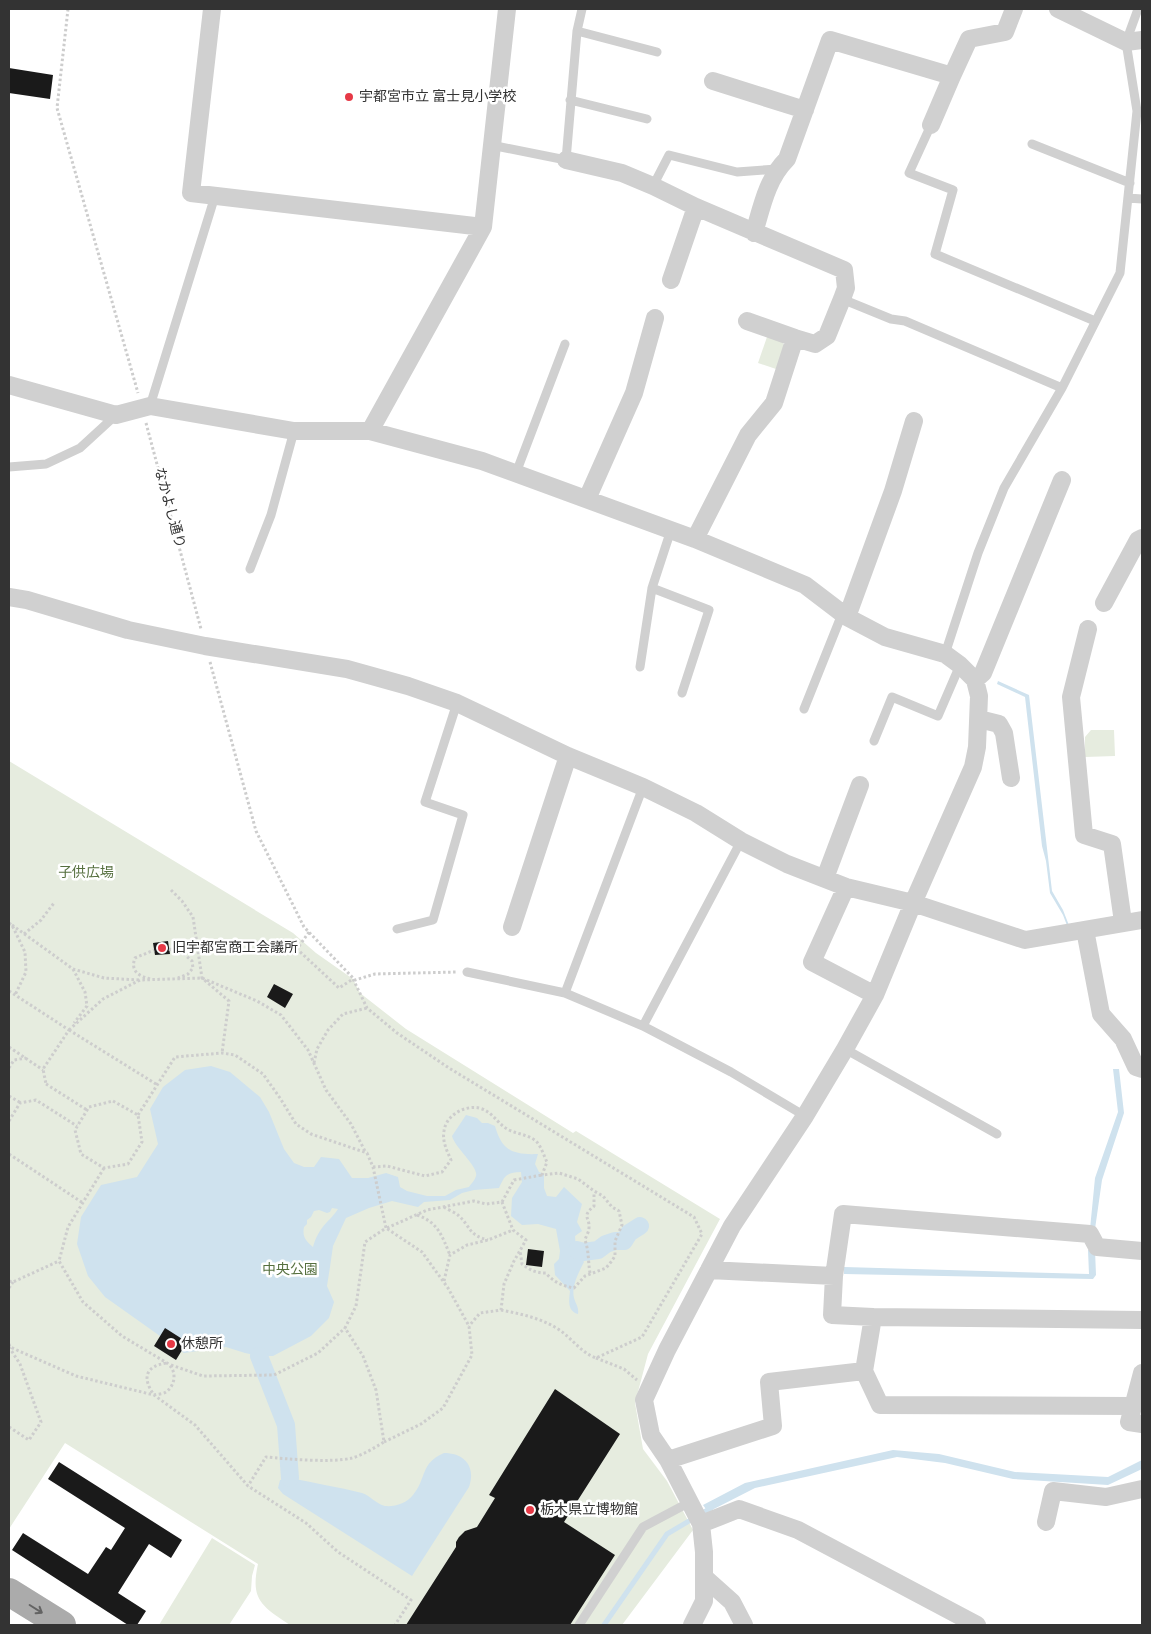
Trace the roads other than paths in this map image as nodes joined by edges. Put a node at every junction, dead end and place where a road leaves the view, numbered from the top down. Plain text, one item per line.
1 (212, 9) edge
2 (507, 9) edge
3 (582, 9) edge
4 (1014, 9) edge
5 (1058, 9) edge
6 (1138, 9) edge
7 (577, 31) junction
8 (1134, 41) edge
9 (657, 52) dead end
10 (952, 76) junction
11 (713, 82) dead end
12 (570, 100) junction
13 (805, 110) junction
14 (647, 119) dead end
15 (930, 125) joint
16 (491, 144) junction
17 (1032, 144) dead end
18 (566, 160) junction
19 (777, 169) junction
20 (1130, 183) junction
21 (653, 186) junction
22 (214, 196) junction
23 (1128, 198) junction
24 (1142, 199) edge
25 (696, 207) junction
26 (483, 227) junction
27 (754, 232) junction
28 (671, 280) dead end
29 (842, 299) junction
30 (655, 318) dead end
31 (747, 320) dead end
32 (1095, 321) junction
33 (795, 338) junction
34 (565, 344) dead end
35 (9, 385) edge
36 (1062, 388) junction
37 (146, 407) junction
38 (116, 415) junction
39 (914, 421) dead end
40 (294, 431) junction
41 (370, 431) junction
42 (9, 467) edge
43 (516, 473) junction
44 (1062, 480) dead end
45 (586, 499) junction
46 (671, 530) junction
47 (1142, 538) edge
48 (695, 539) junction
49 (250, 569) dead end
50 (652, 588) junction
51 (9, 597) edge
52 (1104, 604) dead end
53 (845, 616) junction
54 (1088, 630) dead end
55 (945, 654) junction
56 (960, 665) junction
57 (640, 667) dead end
58 (975, 680) junction
59 (682, 693) dead end
60 (457, 703) junction
61 (804, 710) dead end
62 (979, 719) junction
63 (874, 741) dead end
64 (568, 756) junction
65 (1011, 778) dead end
66 (860, 785) dead end
67 (643, 787) junction
68 (741, 841) junction
69 (825, 878) junction
70 (846, 887) junction
71 (913, 903) junction
72 (1142, 920) edge
73 (1123, 922) junction
74 (512, 927) dead end
75 (397, 929) dead end
76 (1085, 930) junction
77 (467, 972) road end
78 (565, 993) junction
79 (874, 995) junction
80 (643, 1026) junction
81 (845, 1049) junction
82 (1142, 1069) edge
83 (805, 1116) junction
84 (997, 1134) dead end
85 (1142, 1251) edge
86 (709, 1270) junction
87 (834, 1276) junction
88 (873, 1316) junction
89 (1142, 1320) edge
90 (864, 1371) junction
91 (1142, 1373) edge
92 (1133, 1406) junction
93 (1142, 1424) edge
94 (668, 1460) junction
95 (1142, 1489) edge
96 (690, 1502) junction
97 (1046, 1522) dead end
98 (701, 1524) junction
99 (704, 1577) junction
100 (9, 1592) edge
101 (9, 1614) edge
102 (27, 1625) edge
103 (62, 1625) edge
104 (579, 1625) edge
105 (692, 1625) edge
106 (744, 1625) edge
107 (978, 1625) edge

1 - 22 street
2 - 16 street
3 - 7 lane
4 - 10 street
5 - 8 street
6 - 8 lane
7 - 9 lane
7 - 12 lane
8 - 20 lane
10 - 13 street
10 - 15 street
11 - 13 street
12 - 14 lane
12 - 18 lane
13 - 19 street
15 - 32 lane
16 - 18 lane
16 - 26 street
17 - 20 lane
18 - 21 street
19 - 21 lane
19 - 27 street
20 - 23 lane
21 - 25 street
22 - 26 street
22 - 37 lane
23 - 24 lane
23 - 32 lane
25 - 27 street
25 - 28 street
26 - 41 street
27 - 29 street
29 - 33 street
29 - 36 lane
30 - 45 street
31 - 33 street
32 - 36 lane
33 - 48 street
34 - 43 lane
35 - 38 street
36 - 55 lane
37 - 38 street
37 - 40 street
38 - 42 lane
39 - 53 street
40 - 41 street
40 - 49 lane
41 - 43 street
43 - 45 street
44 - 58 street
45 - 46 street
46 - 48 street
46 - 50 lane
47 - 52 street
48 - 53 street
50 - 57 lane
50 - 59 lane
51 - 60 street
53 - 55 street
53 - 61 lane
54 - 73 street
55 - 56 street
56 - 58 street
56 - 63 lane
58 - 62 street
60 - 64 street
60 - 75 lane
62 - 65 street
62 - 71 street
64 - 67 street
64 - 74 street
66 - 69 street
67 - 68 street
67 - 78 lane
68 - 69 street
68 - 80 lane
69 - 70 street
70 - 71 street
70 - 79 street
71 - 76 street
71 - 79 street
72 - 73 street
73 - 76 street
76 - 82 street
77 - 78 lane
78 - 80 lane
79 - 81 street
80 - 83 lane
81 - 83 street
81 - 84 lane
83 - 86 street
85 - 87 street
86 - 87 street
86 - 94 street
87 - 88 street
88 - 89 street
88 - 90 street
90 - 92 street
90 - 94 street
91 - 92 street
92 - 93 street
94 - 96 street
95 - 97 street
96 - 98 street
96 - 104 lane
98 - 99 street
98 - 107 street
99 - 105 street
99 - 106 street
100 -> 103 main road
101 - 102 main road

